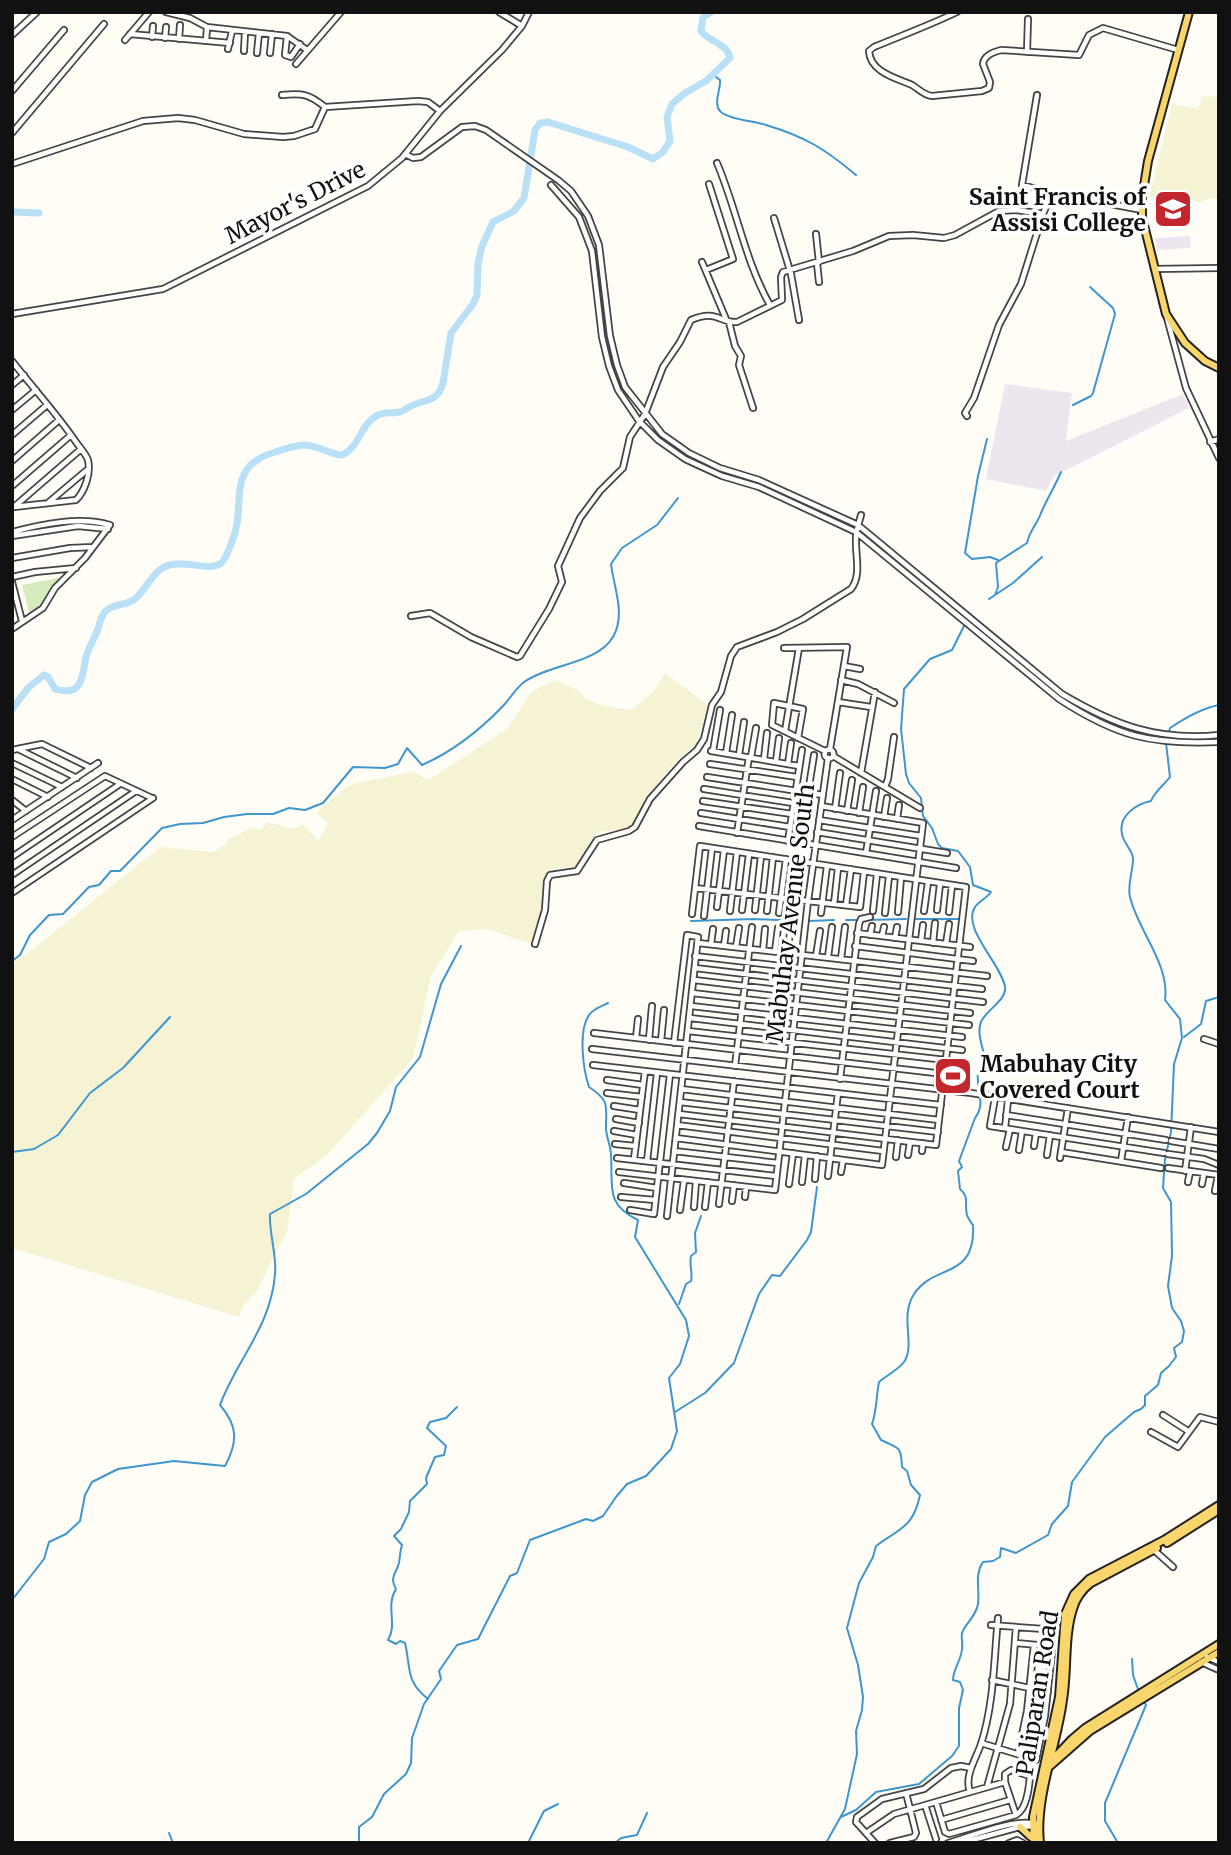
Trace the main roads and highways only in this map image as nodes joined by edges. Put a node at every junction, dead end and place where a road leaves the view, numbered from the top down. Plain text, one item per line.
1 (1189, 12) edge
2 (1181, 339) junction
3 (1172, 342) road end
4 (1219, 369) edge
5 (1219, 1504) edge
6 (1219, 1510) edge
7 (1219, 1644) edge
8 (1219, 1652) edge
9 (1207, 1657) junction
10 (1048, 1764) junction
11 (1020, 1827) road end
12 (1036, 1842) edge

1 - 2 main road
2 - 3 main road
2 - 4 main road
5 - 10 main road, Paliparan Road
6 - 10 main road, Paliparan Road
7 - 9 main road
8 - 9 main road
9 - 10 main road
10 - 12 main road, Paliparan Road
11 - 12 main road

